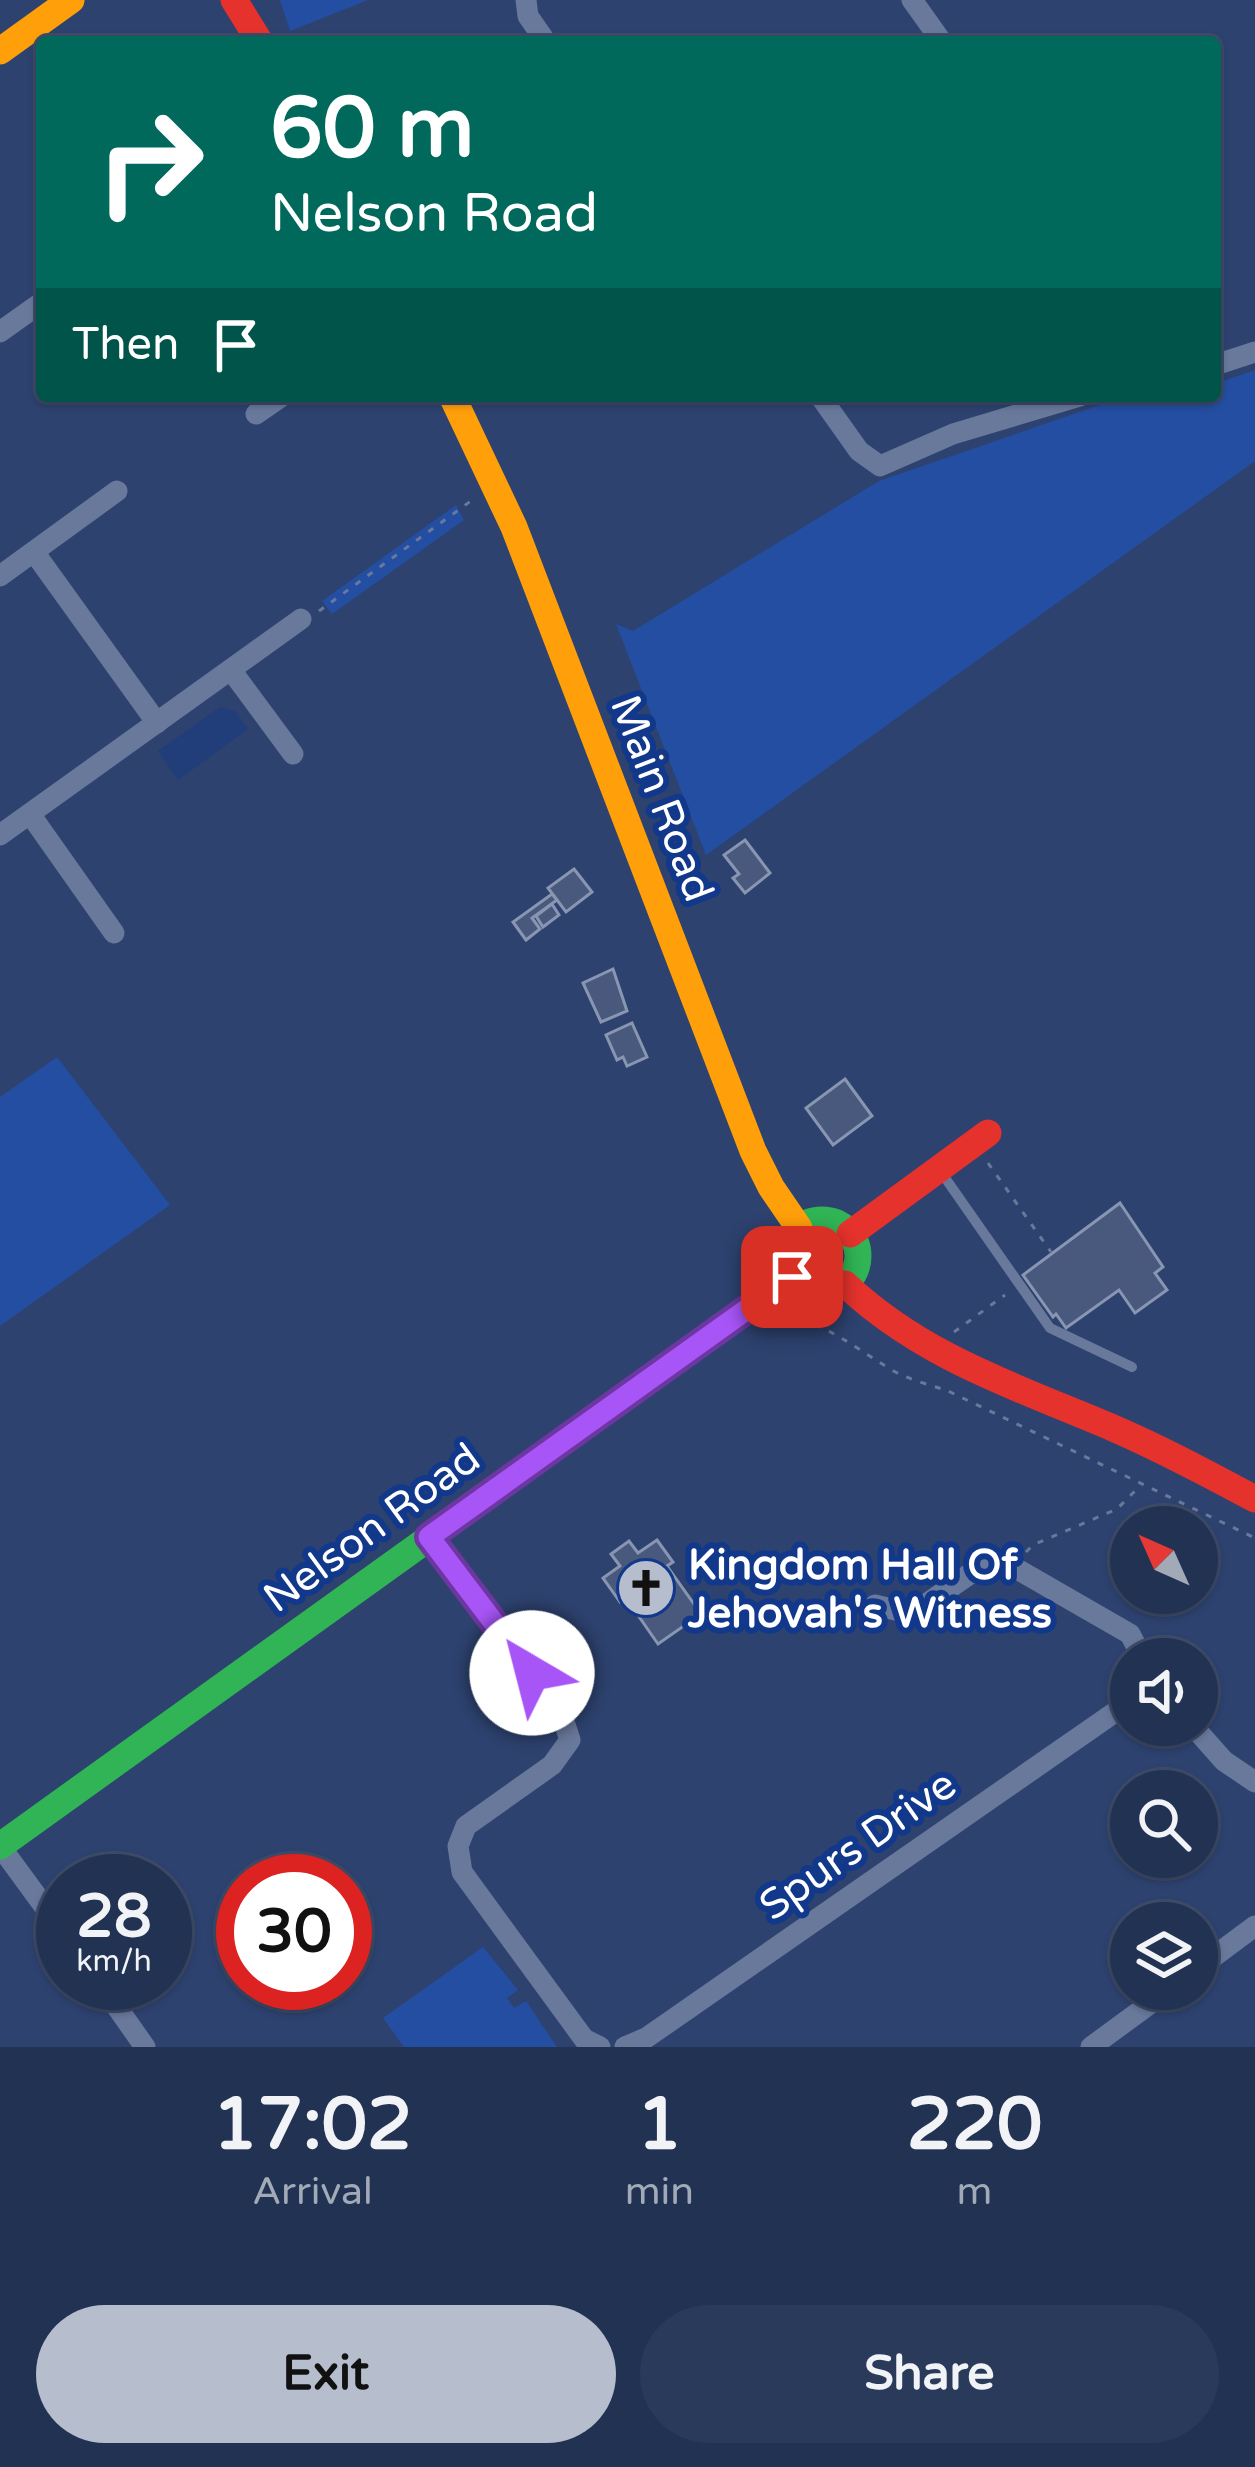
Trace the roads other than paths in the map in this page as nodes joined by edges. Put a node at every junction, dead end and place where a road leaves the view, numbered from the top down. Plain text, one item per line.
1 (71, 0) edge
2 (234, 0) edge
3 (259, 0) edge
4 (526, 0) edge
5 (912, 0) edge
6 (256, 36) edge
7 (272, 36) edge
8 (542, 36) edge
9 (938, 36) edge
10 (0, 52) edge
11 (36, 306) edge
12 (0, 332) edge
13 (1255, 352) edge
14 (1221, 363) edge
15 (273, 402) edge
16 (455, 402) edge
17 (824, 402) edge
18 (1060, 402) edge
19 (256, 414) dead end
20 (117, 491) dead end
21 (34, 552) junction
22 (0, 576) edge
23 (301, 620) road end
24 (231, 670) junction
25 (157, 723) junction
26 (293, 754) dead end
27 (30, 814) junction
28 (0, 836) edge
29 (114, 933) dead end
30 (988, 1133) dead end
31 (939, 1169) junction
32 (800, 1228) junction
33 (850, 1234) junction
34 (792, 1277) junction
35 (845, 1284) junction
36 (1132, 1367) dead end
37 (1255, 1498) edge
38 (429, 1537) junction
39 (875, 1605) dead end
40 (1132, 1638) edge
41 (1110, 1716) edge
42 (1211, 1746) edge
43 (1255, 1782) edge
44 (0, 1846) edge
45 (36, 1895) edge
46 (1255, 1926) edge
47 (1218, 1953) edge
48 (119, 2010) edge
49 (1141, 2010) edge
50 (146, 2047) edge
51 (600, 2047) edge
52 (626, 2047) edge
53 (1091, 2047) edge

1 - 10 main road
2 - 6 main road
3 - 7 main road
4 - 8 street
5 - 9 street
11 - 12 street
13 - 14 street
15 - 19 street
16 - 32 main road, Main Road
17 - 18 street
20 - 21 street
21 - 22 street
21 - 25 street
23 - 24 street
24 - 25 street
24 - 26 street
25 - 27 street
27 - 28 street
27 - 29 street
30 - 31 main road
31 - 33 main road
31 - 36 lane
32 - 33 main road
32 - 34 main road
33 - 35 main road
34 - 35 main road
34 - 38 main road, Nelson Road
35 - 37 main road
38 - 44 main road, Nelson Road
38 - 51 street
39 - 40 street
41 - 52 street, Spurs Drive
42 - 43 street
44 - 45 street
46 - 47 street
48 - 50 street
49 - 53 street

